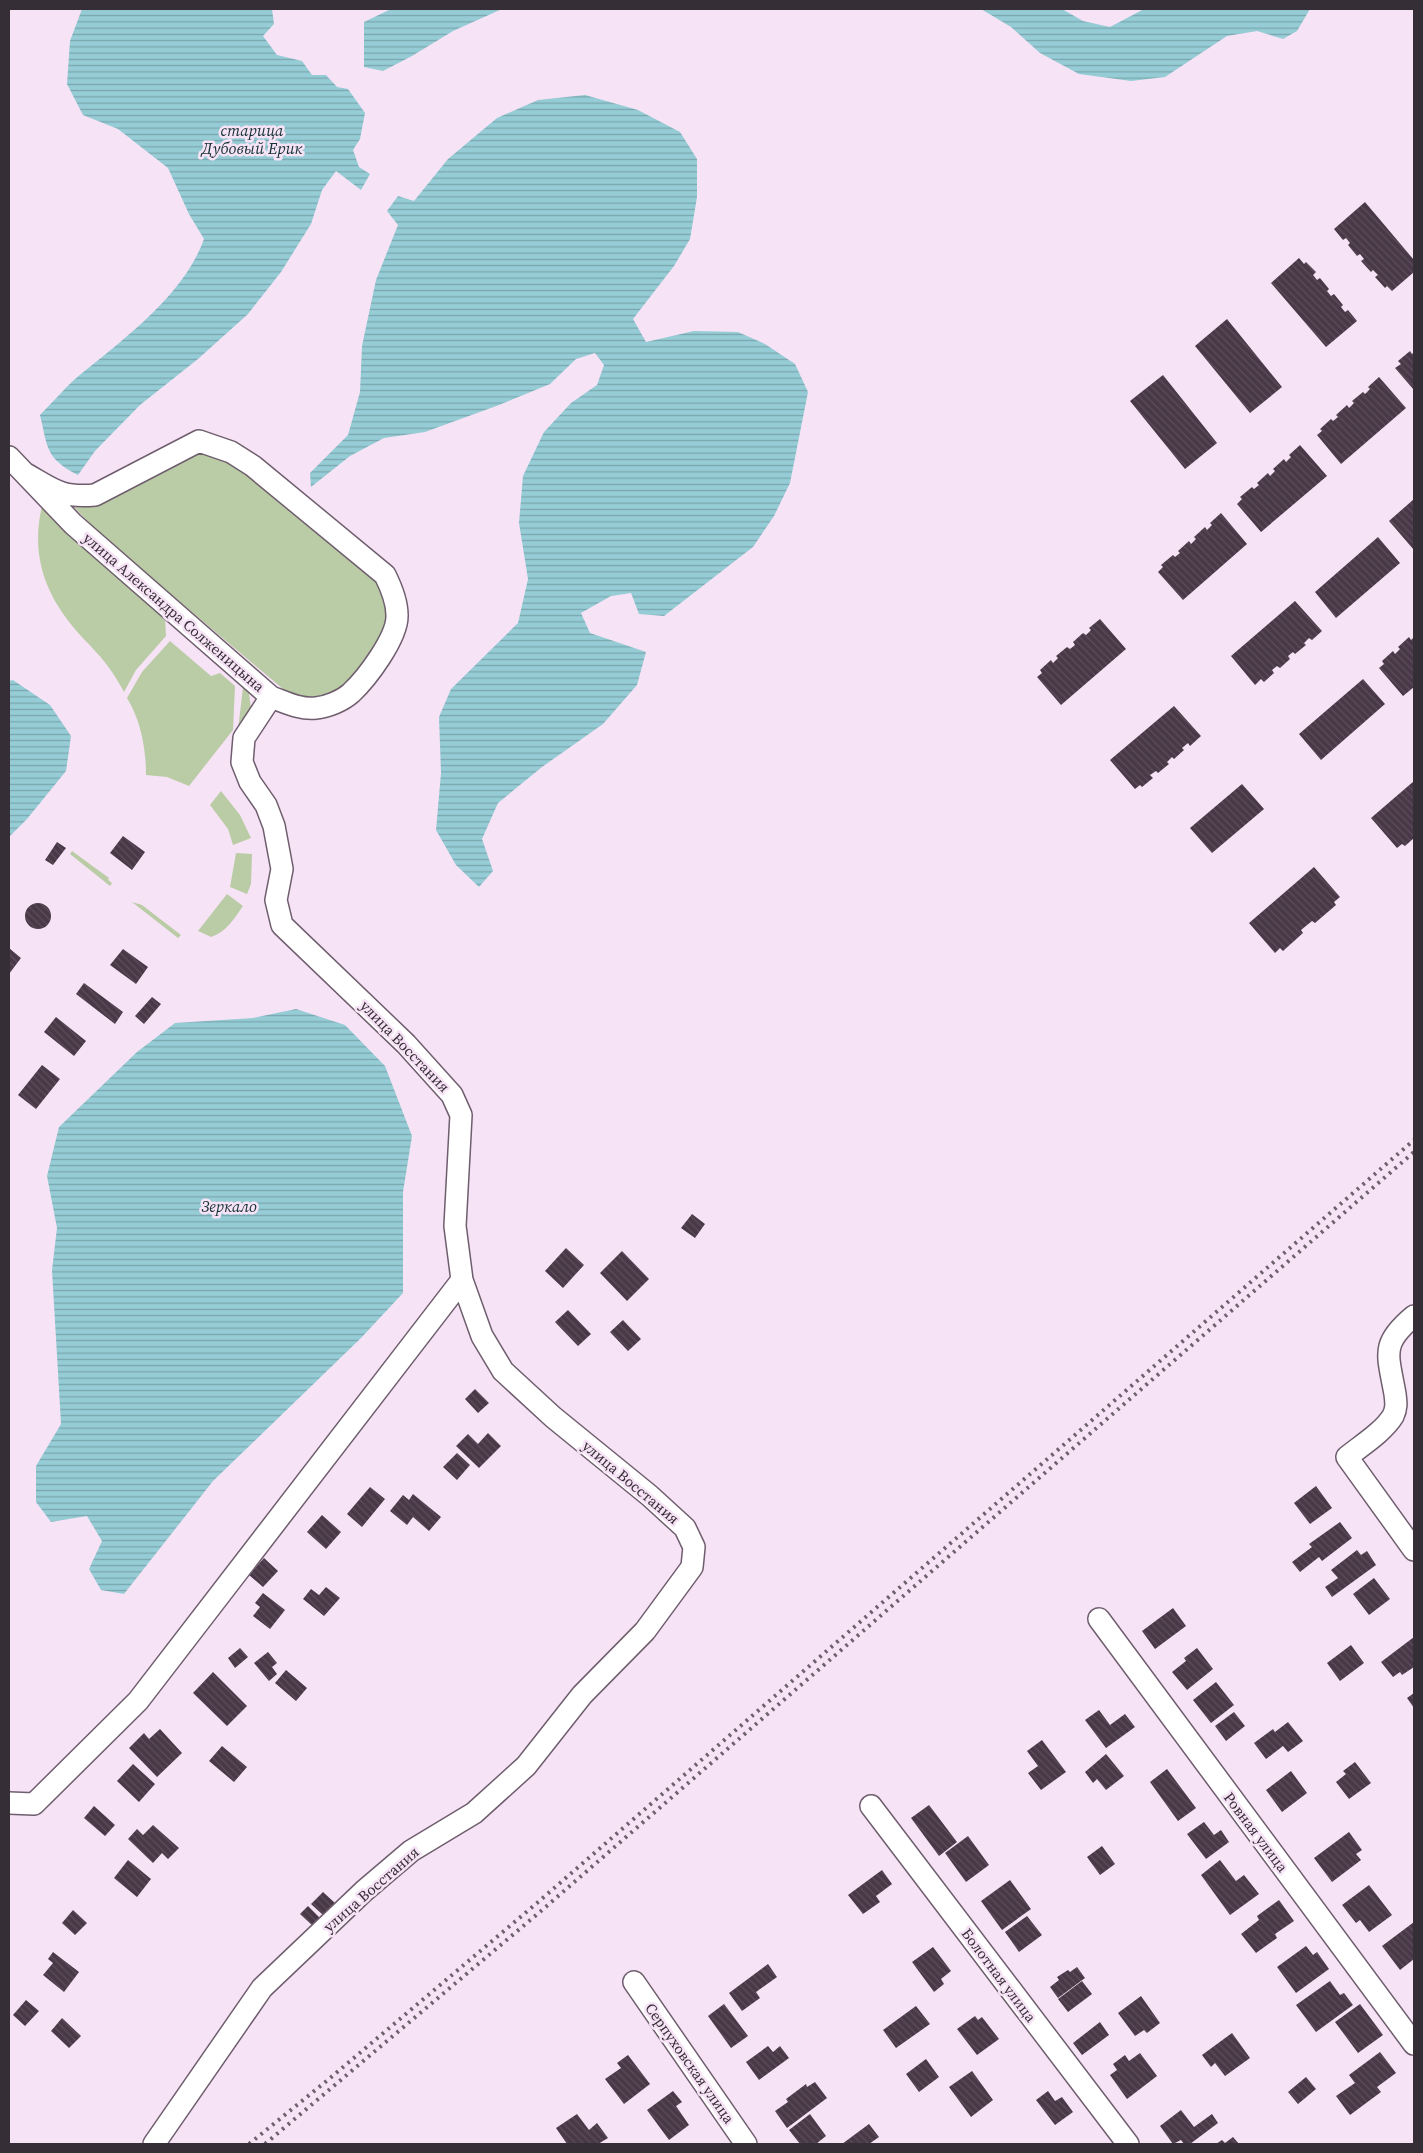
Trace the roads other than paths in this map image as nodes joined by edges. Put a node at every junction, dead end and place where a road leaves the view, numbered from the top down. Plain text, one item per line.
1 (9, 457) edge
2 (26, 474) junction
3 (271, 698) junction
4 (462, 1280) junction
5 (1414, 1316) edge
6 (1414, 1550) edge
7 (1098, 1619) dead end
8 (9, 1803) edge
9 (871, 1806) dead end
10 (634, 1982) dead end
11 (1414, 2044) edge
12 (154, 2144) edge
13 (746, 2144) edge
14 (1128, 2144) edge

1 - 2 street, улица Александра Солженицына
2 - 3 street, улица Александра Солженицына
2 - 3 street, улица Александра Солженицына
3 - 4 street, улица Восстания
4 - 8 street
4 - 12 street, улица Восстания
5 - 6 street
7 - 11 street, Ровная улица
9 - 14 street, Болотная улица
10 - 13 street, Серпуховская улица

